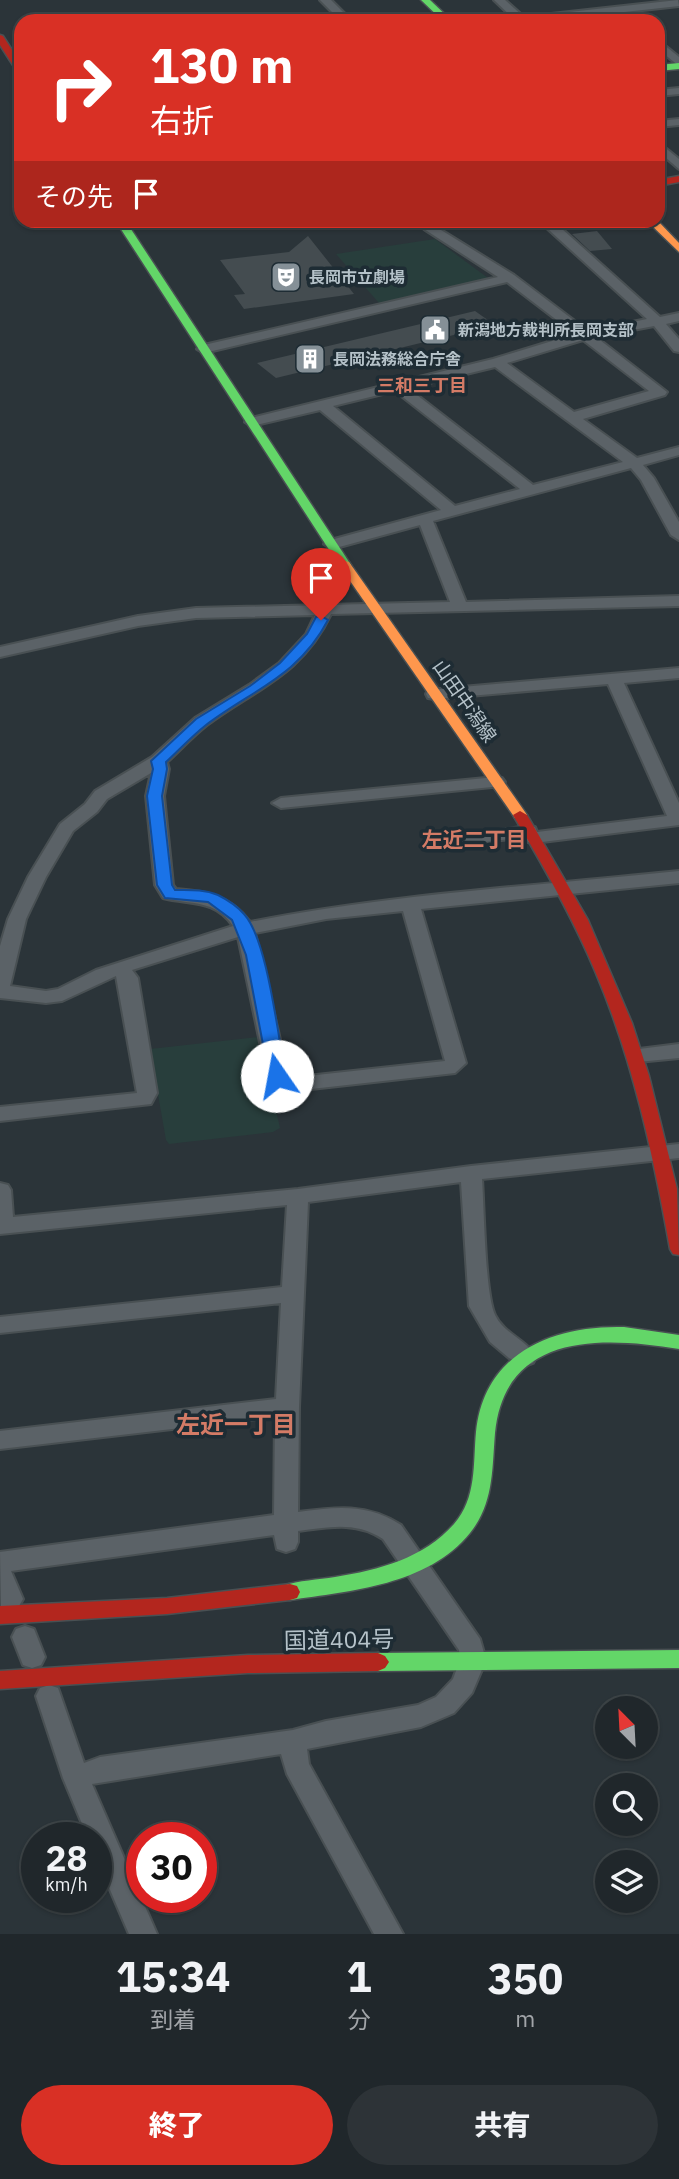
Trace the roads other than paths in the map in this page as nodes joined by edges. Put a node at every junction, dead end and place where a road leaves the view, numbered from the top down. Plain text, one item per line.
1 (325, 0) edge
2 (425, 0) edge
3 (499, 0) edge
4 (612, 0) edge
5 (679, 4) edge
6 (623, 9) junction
7 (340, 14) edge
8 (440, 14) edge
9 (514, 14) edge
10 (554, 14) edge
11 (628, 14) edge
12 (0, 38) edge
13 (665, 51) edge
14 (14, 60) edge
15 (679, 64) edge
16 (665, 152) edge
17 (679, 165) edge
18 (125, 228) edge
19 (433, 228) edge
20 (553, 228) edge
21 (659, 228) edge
22 (679, 249) edge
23 (509, 278) junction
24 (679, 317) edge
25 (657, 321) junction
26 (587, 335) junction
27 (204, 348) junction
28 (679, 348) edge
29 (497, 362) junction
30 (398, 387) junction
31 (324, 406) junction
32 (573, 417) junction
33 (252, 422) junction
34 (679, 451) edge
35 (633, 462) junction
36 (530, 490) junction
37 (453, 512) junction
38 (424, 520) junction
39 (679, 535) edge
40 (332, 544) junction
41 (679, 601) edge
42 (460, 607) junction
43 (326, 609) junction
44 (374, 609) junction
45 (0, 652) edge
46 (679, 673) edge
47 (614, 679) junction
48 (434, 694) junction
49 (158, 761) junction
50 (496, 782) junction
51 (281, 803) dead end
52 (679, 820) edge
53 (532, 834) junction
54 (435, 843) dead end
55 (679, 877) edge
56 (565, 888) junction
57 (410, 903) junction
58 (245, 929) junction
59 (120, 968) junction
60 (0, 992) edge
61 (679, 1051) edge
62 (638, 1055) junction
63 (0, 1114) edge
64 (671, 1152) edge
65 (471, 1173) junction
66 (0, 1190) edge
67 (298, 1196) junction
68 (1, 1226) edge
69 (679, 1249) edge
70 (293, 1294) junction
71 (0, 1325) edge
72 (679, 1342) edge
73 (525, 1357) junction
74 (287, 1407) junction
75 (0, 1440) edge
76 (286, 1533) junction
77 (0, 1562) edge
78 (415, 1563) junction
79 (0, 1574) edge
80 (5, 1607) edge
81 (473, 1660) junction
82 (679, 1660) edge
83 (0, 1680) edge
84 (48, 1696) dead end
85 (293, 1741) junction
86 (76, 1777) junction
87 (144, 1934) edge
88 (389, 1934) edge

1 - 7 street
2 - 8 main road
3 - 9 street
4 - 6 street
5 - 6 street
6 - 10 street
6 - 11 street
12 - 14 main road
13 - 15 street
16 - 17 street
18 - 27 main road, 山田中潟線
19 - 23 street
20 - 25 street
21 - 22 main road
23 - 26 street
23 - 27 street
24 - 25 street
25 - 26 street
25 - 28 street
26 - 29 street
26 - 32 street
27 - 33 main road, 山田中潟線
29 - 30 street
29 - 32 street
30 - 31 street
30 - 36 street
31 - 33 street
31 - 37 street
32 - 35 street
33 - 40 main road, 山田中潟線
34 - 35 street
35 - 36 street
35 - 39 street
36 - 37 street
37 - 38 street
38 - 40 street
38 - 42 street
40 - 44 main road, 山田中潟線
41 - 42 street
42 - 44 street
43 - 44 street
43 - 45 street
43 - 49 street
44 - 48 main road, 山田中潟線
46 - 47 street
47 - 48 street
47 - 52 street
48 - 50 main road, 山田中潟線
49 - 58 street
49 - 60 street
50 - 51 street
50 - 53 main road, 山田中潟線
52 - 53 street
53 - 54 street
53 - 56 main road, 山田中潟線
55 - 56 street
56 - 57 street
56 - 62 main road, 山田中潟線
57 - 58 street
57 - 58 street
58 - 59 street
59 - 60 street
59 - 63 street
61 - 62 street
62 - 64 main road, 山田中潟線
64 - 65 street
64 - 69 main road, 山田中潟線
65 - 67 street
65 - 73 street
66 - 68 street
67 - 68 street
67 - 70 street
70 - 71 street
70 - 74 street
72 - 73 main road
73 - 78 main road
74 - 75 street
74 - 76 street
76 - 77 street
76 - 78 street
78 - 80 main road
78 - 81 street
79 - 80 street
81 - 82 main road, 国道404号
81 - 83 main road, 国道404号
81 - 85 street
84 - 86 street
85 - 86 street
85 - 88 street
86 - 87 street

